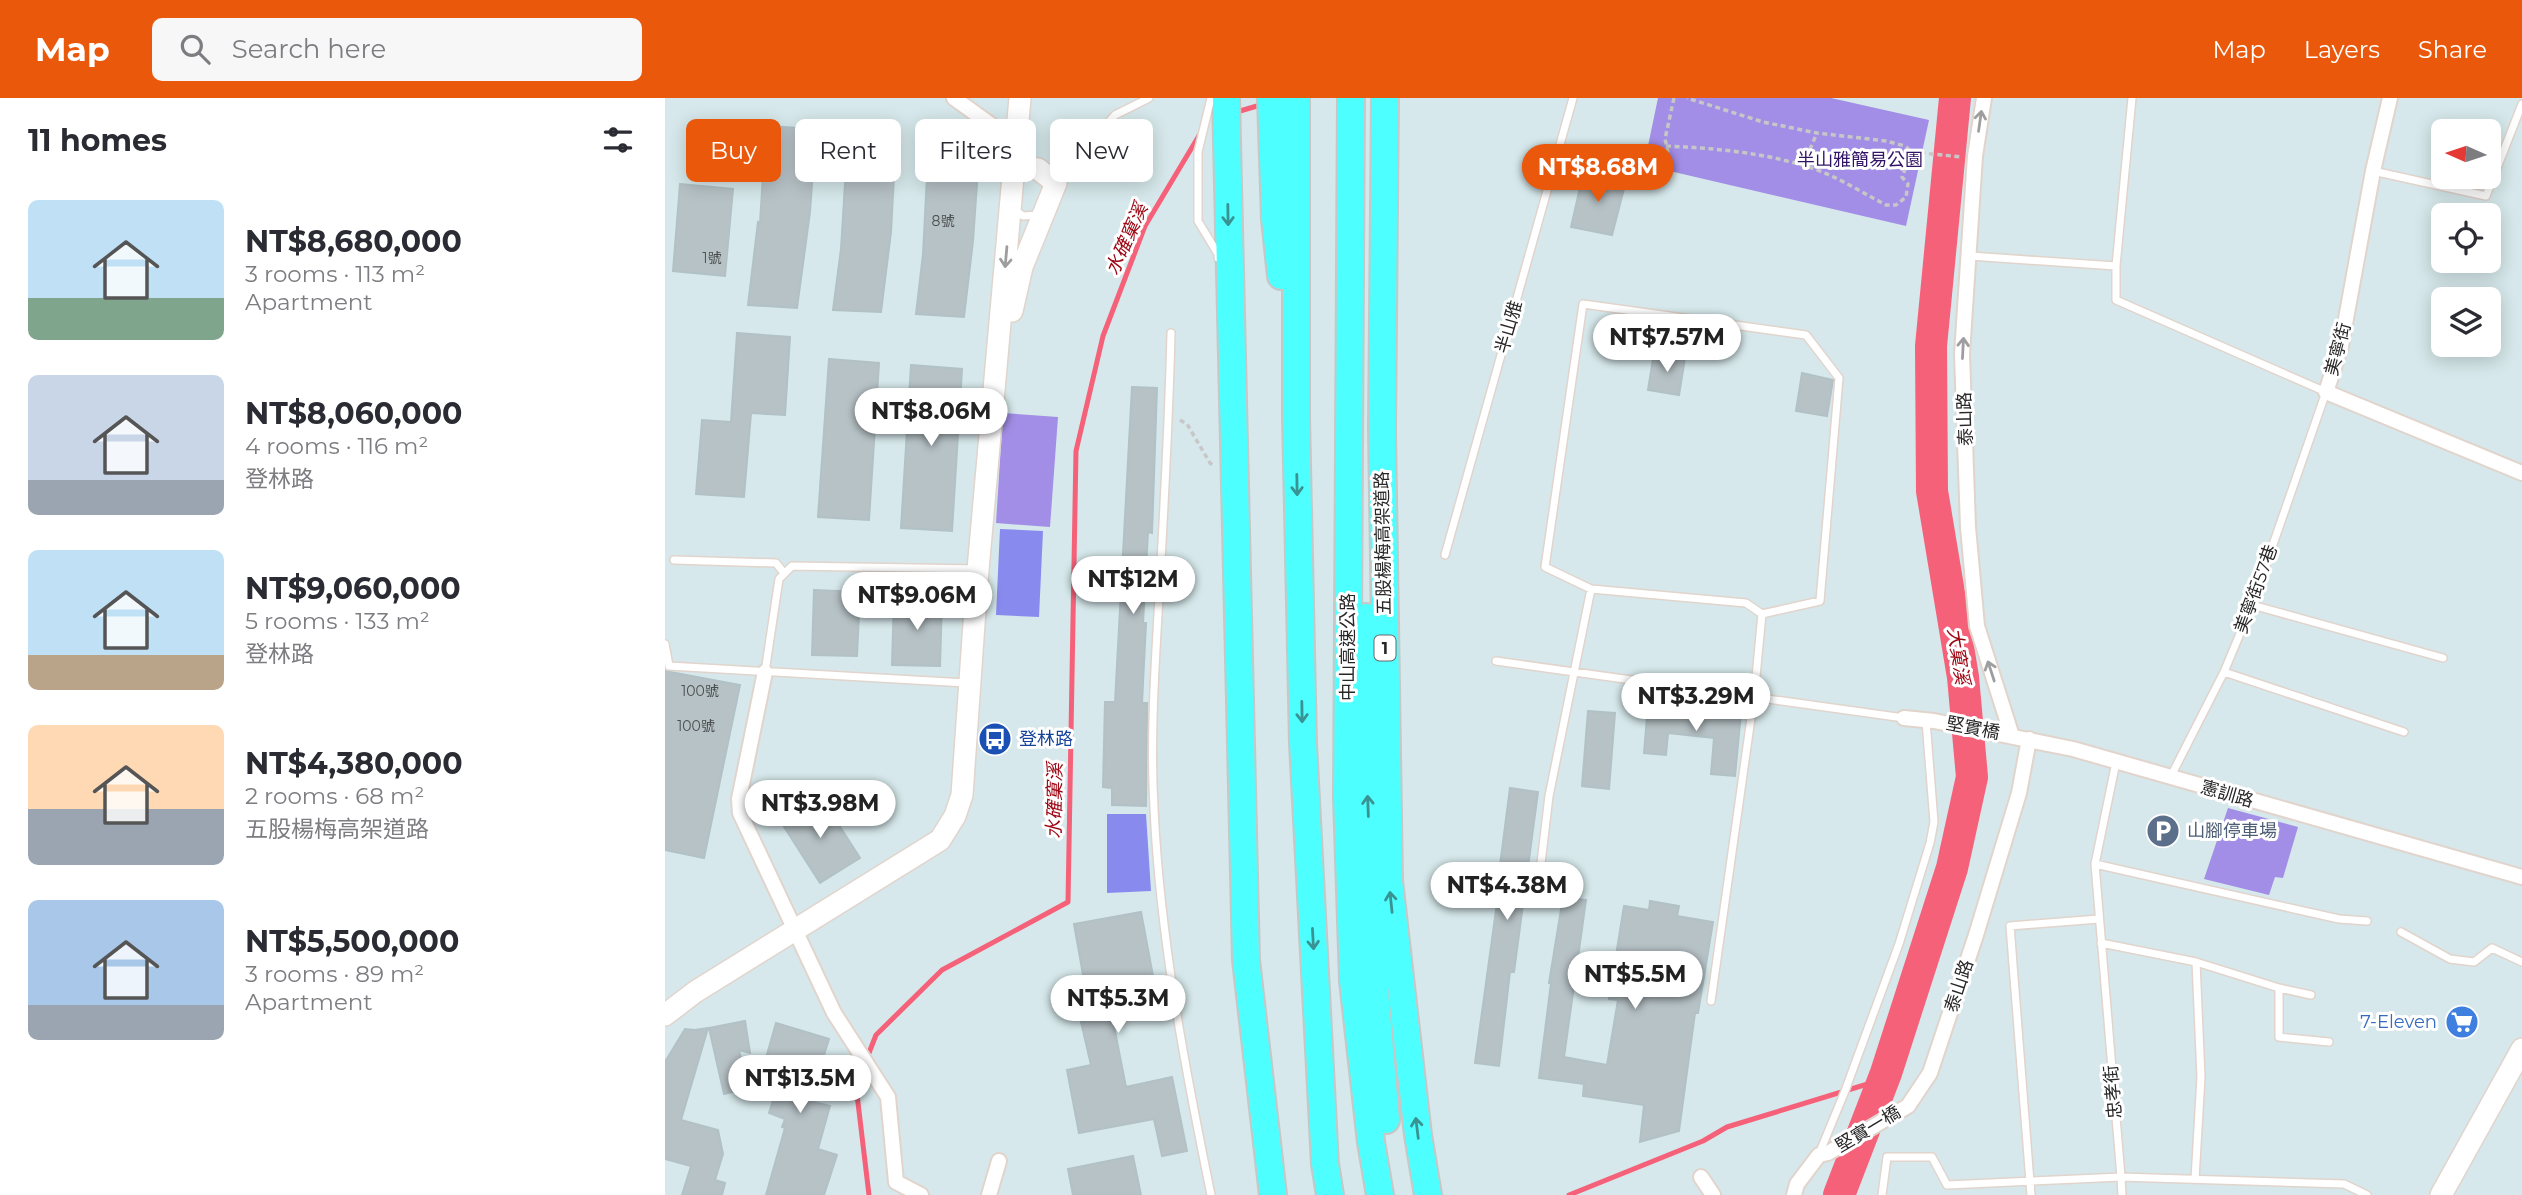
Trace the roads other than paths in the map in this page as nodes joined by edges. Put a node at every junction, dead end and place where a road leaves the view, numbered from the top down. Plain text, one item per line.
1 (954, 98) edge
2 (1020, 98) edge
3 (1149, 98) edge
4 (1211, 98) edge
5 (1226, 98) edge
6 (1573, 98) edge
7 (1984, 98) edge
8 (2132, 98) edge
9 (2390, 98) edge
10 (1365, 99) edge
11 (2522, 104) edge
12 (1284, 105) edge
13 (983, 119) edge
14 (1019, 119) edge
15 (1036, 169) edge
16 (2373, 171) junction
17 (1013, 182) edge
18 (1056, 183) junction
19 (1011, 206) junction
20 (1042, 215) junction
21 (1970, 256) junction
22 (1219, 265) dead end
23 (2116, 266) junction
24 (1171, 333) dead end
25 (1223, 352) dead end
26 (995, 381) junction
27 (2326, 392) junction
28 (2522, 473) edge
29 (1445, 555) dead end
30 (674, 560) dead end
31 (979, 569) junction
32 (784, 573) junction
33 (1591, 589) junction
34 (2252, 605) junction
35 (1762, 614) junction
36 (665, 644) edge
37 (2443, 658) dead end
38 (1496, 661) dead end
39 (765, 672) junction
40 (1574, 672) junction
41 (2224, 672) junction
42 (970, 683) junction
43 (1753, 697) junction
44 (1904, 718) joint
45 (1930, 721) junction
46 (2404, 732) dead end
47 (2012, 736) junction
48 (2028, 739) junction
49 (2116, 762) junction
50 (2170, 778) junction
51 (2095, 863) junction
52 (2522, 877) edge
53 (1539, 880) dead end
54 (2099, 919) junction
55 (2367, 921) dead end
56 (795, 930) junction
57 (2401, 932) dead end
58 (2101, 943) junction
59 (2196, 962) junction
60 (2522, 962) edge
61 (1353, 981) junction
62 (2279, 988) junction
63 (2311, 995) dead end
64 (1241, 999) dead end
65 (1711, 1001) dead end
66 (665, 1015) edge
67 (2329, 1041) dead end
68 (2522, 1049) edge
69 (1908, 1106) joint
70 (1824, 1154) junction
71 (999, 1161) dead end
72 (1390, 1167) junction
73 (1700, 1177) dead end
74 (2121, 1177) junction
75 (2195, 1179) junction
76 (2030, 1180) junction
77 (1947, 1185) junction
78 (922, 1195) edge
79 (989, 1195) edge
80 (1211, 1195) edge
81 (1273, 1195) edge
82 (1329, 1195) edge
83 (1380, 1195) edge
84 (1396, 1195) edge
85 (1428, 1195) edge
86 (1713, 1195) edge
87 (1794, 1195) edge
88 (1882, 1195) edge
89 (1947, 1195) edge
90 (2031, 1195) edge
91 (2122, 1195) edge
92 (2367, 1195) edge
93 (2441, 1195) edge

1 - 13 street
2 - 14 street
3 - 18 lane
4 - 22 lane
5 -> 81 highway
6 - 29 lane, 半山雅
21 -> 7 street, 泰山路
8 - 23 lane
9 - 16 street, 美寧街
10 - 61 highway, 中山高速公路
72 -> 10 highway
85 -> 10 highway, 五股楊梅高架道路 / 1
11 - 16 lane
12 -> 82 highway
15 - 18 street
16 - 27 street, 美寧街
17 - 19 street
18 - 20 street
19 - 20 lane
19 -> 26 street
20 - 26 street
21 - 23 lane
47 -> 21 street, 泰山路
23 - 27 lane
24 - 80 lane
25 - 64 lane
26 - 31 street
27 - 28 street, 美寧街
27 - 34 lane, 美寧街57巷
30 - 32 lane
31 - 32 lane
31 - 42 street
32 - 39 lane
33 - 35 lane
33 - 35 lane
33 - 40 lane
34 - 37 lane
34 - 41 lane, 美寧街57巷
35 - 43 lane
36 - 39 lane
38 - 40 lane
39 - 42 lane
39 - 56 street
40 - 43 lane
40 - 53 lane
41 - 46 lane
41 - 50 lane, 美寧街57巷
42 - 56 street
43 - 44 lane
43 - 65 lane
44 - 45 street
45 - 47 street, 堅實橋
45 - 70 lane
47 - 48 street, 憲訓路
48 - 49 street, 憲訓路
48 - 69 street, 泰山路
49 - 50 street, 憲訓路
49 - 51 lane, 忠孝街
50 - 52 street, 憲訓路
51 - 54 lane, 忠孝街
51 - 55 lane
54 - 58 lane, 忠孝街
54 - 76 lane
56 - 66 street
56 - 78 street
57 - 60 lane
58 - 59 lane
58 - 74 lane, 忠孝街
59 - 62 lane
59 - 75 lane
61 - 72 highway
61 - 83 highway, 中山高速公路
62 - 63 lane
62 - 67 lane
68 - 93 street
69 - 70 street, 堅實一橋
70 - 87 street
71 - 79 street
72 - 84 highway
73 - 86 street
74 - 75 lane
74 - 76 lane
74 - 91 lane, 忠孝街
75 - 92 lane
76 - 77 lane
76 - 90 lane
77 - 88 lane
77 - 89 lane

